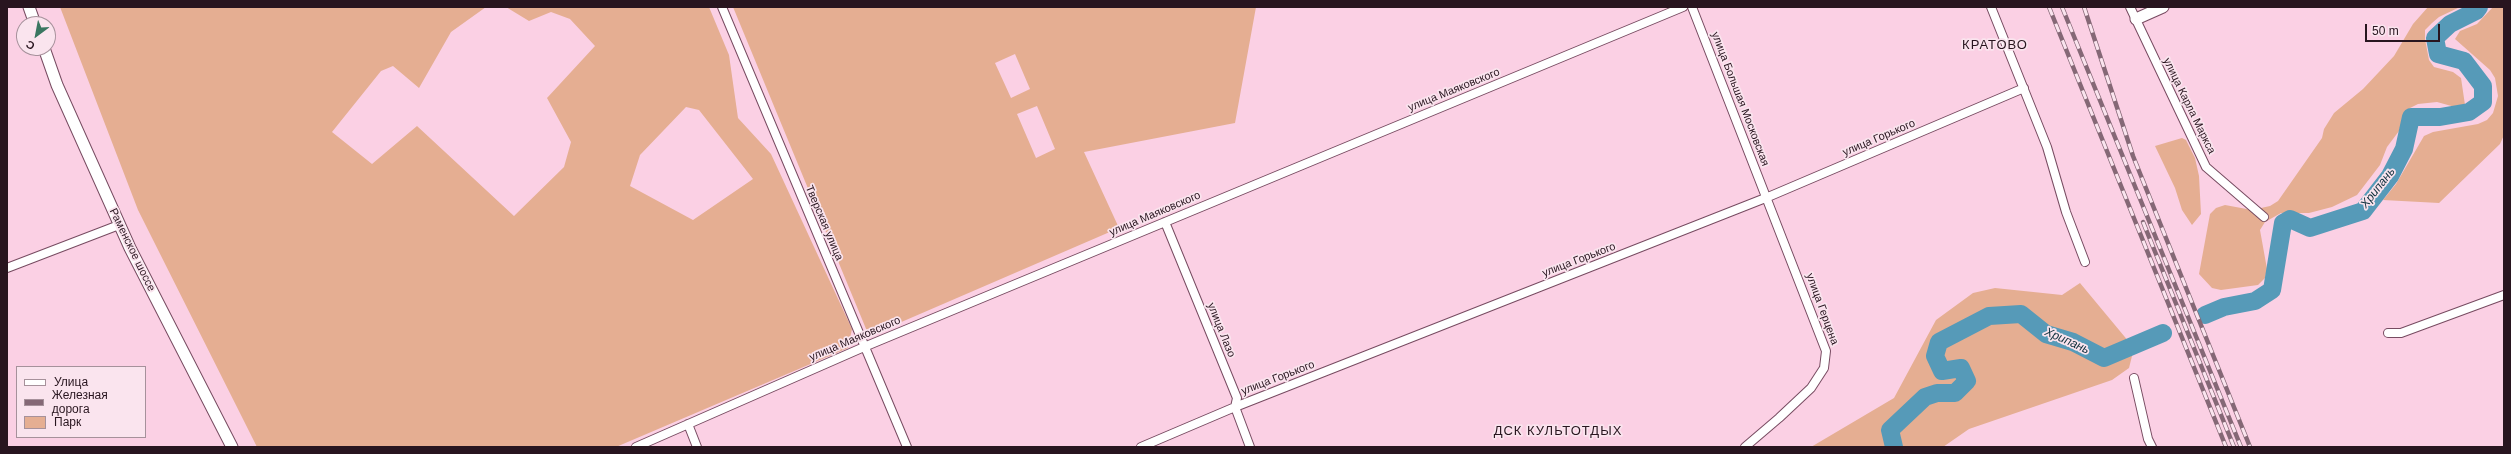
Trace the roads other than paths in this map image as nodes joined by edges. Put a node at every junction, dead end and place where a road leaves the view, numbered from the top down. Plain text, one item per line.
1 (722, 7) edge
2 (1683, 7) edge
3 (1692, 7) edge
4 (1991, 7) edge
5 (2130, 7) edge
6 (2163, 7) edge
7 (2136, 19) junction
8 (47, 56) edge
9 (2024, 88) junction
10 (1768, 197) junction
11 (2264, 217) dead end
12 (1165, 222) junction
13 (119, 225) junction
14 (2085, 262) dead end
15 (7, 268) edge
16 (2504, 296) edge
17 (2388, 333) dead end
18 (864, 347) junction
19 (2134, 378) dead end
20 (1235, 406) junction
21 (688, 424) junction
22 (232, 447) edge
23 (636, 447) edge
24 (697, 447) edge
25 (907, 447) edge
26 (1141, 447) edge
27 (1250, 447) edge
28 (1744, 447) edge
29 (2152, 447) edge

1 - 18 street, Тверская улица
2 - 12 street, улица Маяковского
3 - 10 street, улица Большая Московская
4 - 9 street
5 - 7 street, улица Карла Маркса
6 - 7 main road
7 - 11 street, улица Карла Маркса
8 - 13 main road, Раменское шоссе
9 - 10 street, улица Горького
9 - 14 street
10 - 20 street, улица Горького
10 - 28 street, улица Герцена
12 - 18 street, улица Маяковского
12 - 20 street, улица Лазо
13 - 15 street
13 - 22 main road, Раменское шоссе
16 - 17 street
18 - 21 street, улица Маяковского
18 - 25 street, Тверская улица
19 - 29 street
20 - 26 street, улица Горького
20 - 27 street, улица Лазо
21 - 23 street, улица Маяковского
21 - 24 street

